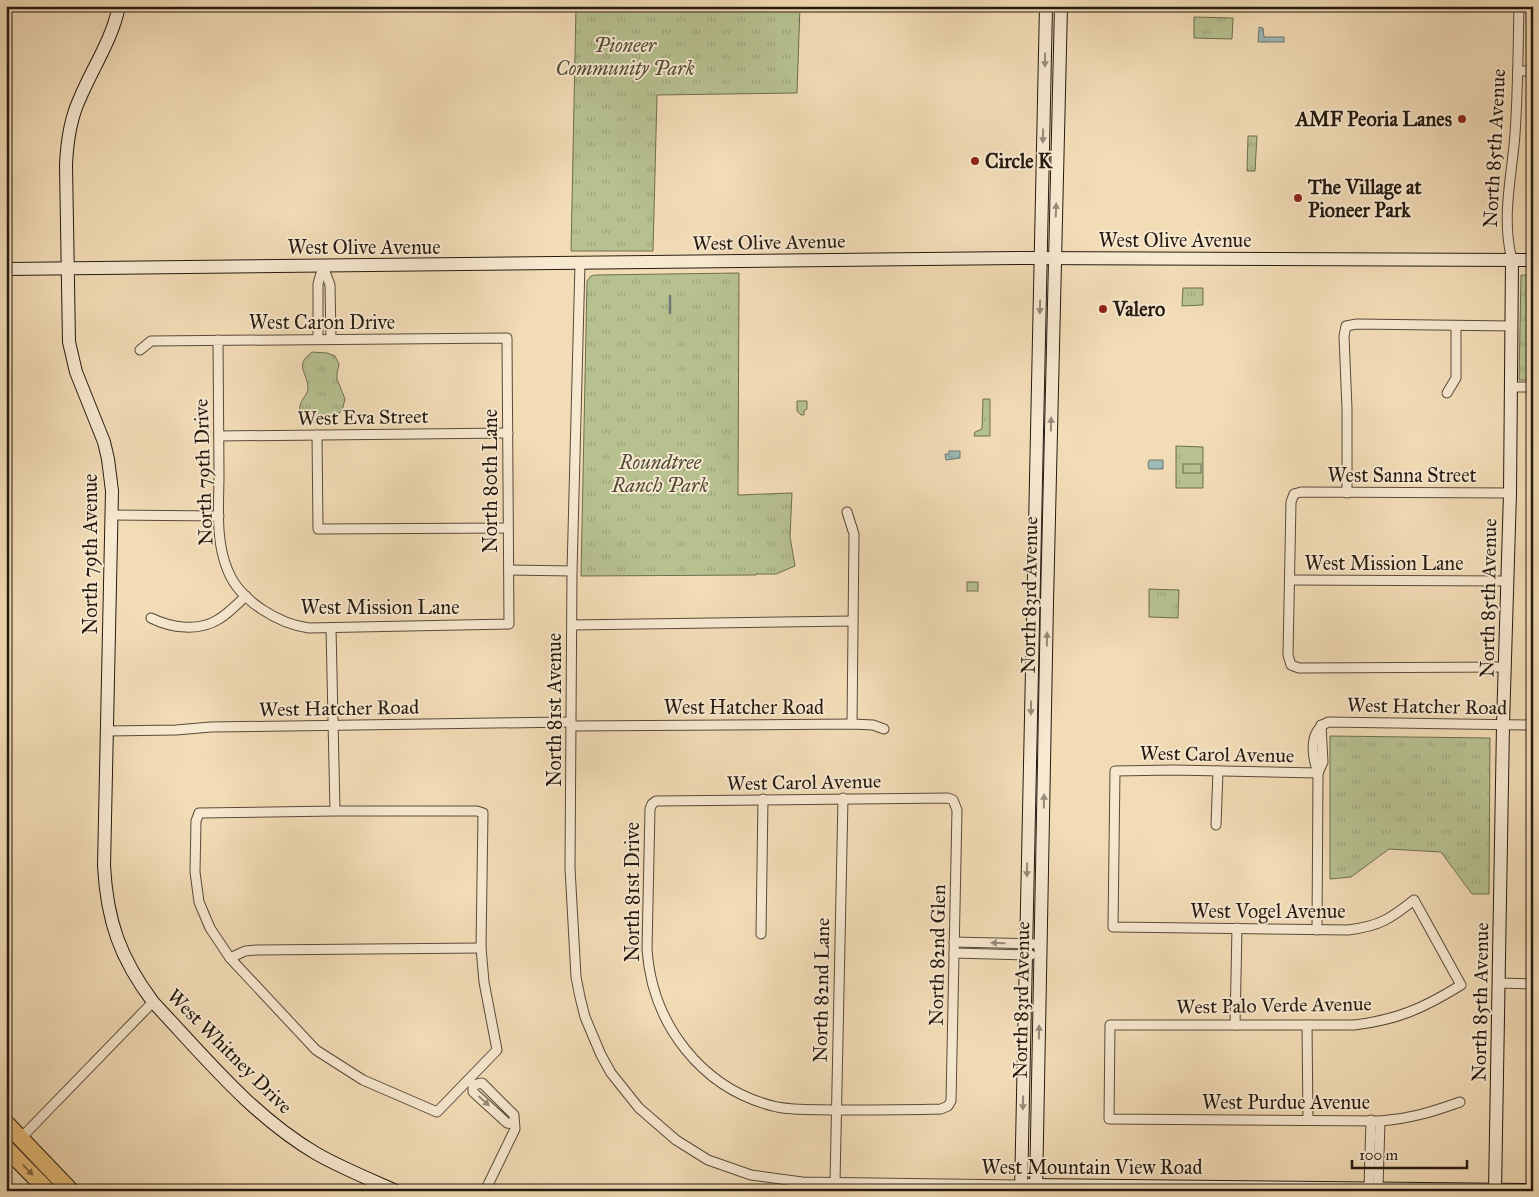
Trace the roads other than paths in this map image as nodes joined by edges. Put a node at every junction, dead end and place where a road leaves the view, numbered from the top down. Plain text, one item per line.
1 (119, 6) edge
2 (1518, 6) edge
3 (1046, 9) edge
4 (1061, 9) edge
5 (1518, 71) junction
6 (1533, 71) edge
7 (1040, 258) junction
8 (1055, 258) junction
9 (1512, 260) junction
10 (1533, 260) edge
11 (580, 263) junction
12 (323, 266) junction
13 (67, 268) junction
14 (6, 269) edge
15 (1456, 326) junction
16 (1511, 326) junction
17 (507, 338) joint
18 (318, 339) junction
19 (331, 339) junction
20 (218, 340) junction
21 (140, 350) dead end
22 (1511, 387) junction
23 (1533, 387) edge
24 (1447, 393) dead end
25 (508, 433) junction
26 (317, 435) junction
27 (219, 436) junction
28 (1036, 462) junction
29 (1050, 462) junction
30 (1347, 493) junction
31 (1510, 493) junction
32 (847, 512) dead end
33 (112, 515) junction
34 (219, 516) junction
35 (508, 528) junction
36 (509, 570) junction
37 (572, 571) junction
38 (1290, 580) junction
39 (1507, 582) junction
40 (246, 596) junction
41 (151, 618) dead end
42 (852, 621) junction
43 (509, 624) joint
44 (572, 625) junction
45 (331, 628) junction
46 (1506, 667) junction
47 (572, 724) junction
48 (852, 724) junction
49 (332, 725) junction
50 (1504, 725) junction
51 (1533, 725) edge
52 (884, 729) dead end
53 (107, 731) junction
54 (1218, 771) junction
55 (1318, 773) junction
56 (843, 798) junction
57 (763, 799) junction
58 (652, 804) joint
59 (955, 804) joint
60 (335, 811) junction
61 (1216, 825) dead end
62 (1113, 927) joint
63 (1236, 928) junction
64 (1318, 930) junction
65 (761, 934) dead end
66 (117, 939) joint
67 (954, 942) junction
68 (481, 948) junction
69 (1026, 949) junction
70 (1041, 950) junction
71 (954, 953) junction
72 (230, 958) junction
73 (1499, 983) junction
74 (1533, 984) edge
75 (1461, 985) joint
76 (152, 1002) junction
77 (1235, 1025) junction
78 (1307, 1025) junction
79 (471, 1082) junction
80 (1460, 1102) dead end
81 (836, 1110) junction
82 (1109, 1119) joint
83 (1308, 1120) junction
84 (1375, 1120) junction
85 (6, 1123) edge
86 (663, 1130) joint
87 (21, 1138) junction
88 (6, 1148) edge
89 (835, 1183) junction
90 (1021, 1188) edge
91 (1036, 1188) edge
92 (1374, 1188) junction
93 (1495, 1190) edge
94 (1533, 1190) edge
95 (48, 1191) edge
96 (71, 1191) edge
97 (396, 1191) edge
98 (486, 1191) edge

1 - 13 main road, North 79th Avenue
2 - 5 street, North 85th Avenue
3 - 4 main road
3 -> 7 main road, North 83rd Avenue
8 -> 4 main road, North 83rd Avenue
5 - 6 street
5 - 9 street, North 85th Avenue
7 - 8 main road, West Olive Avenue
7 - 11 main road, West Olive Avenue
7 -> 28 main road, North 83rd Avenue
8 - 9 main road, West Olive Avenue
29 -> 8 main road, North 83rd Avenue
9 - 10 main road, West Olive Avenue
9 - 16 main road, North 85th Avenue
11 - 12 main road, West Olive Avenue
11 - 37 street, North 81st Avenue
12 - 13 main road, West Olive Avenue
12 - 18 street
12 - 19 street
13 - 14 main road, West Olive Avenue
13 - 33 main road, North 79th Avenue
15 - 16 street
15 - 24 street
15 - 30 street
16 - 22 main road, North 85th Avenue
17 - 19 street, West Caron Drive
17 - 25 street, North 80th Lane
18 - 19 street, West Caron Drive
18 - 20 street, West Caron Drive
20 - 21 street, West Caron Drive
20 - 27 street, North 79th Drive
22 - 23 street
22 - 31 main road, North 85th Avenue
25 - 26 street, West Eva Street
25 - 35 street, North 80th Lane
26 - 27 street, West Eva Street
26 - 35 street
27 - 34 street, North 79th Drive
28 - 29 main road
28 -> 69 main road, North 83rd Avenue
70 -> 29 main road, North 83rd Avenue
30 - 31 street, West Sanna Street
30 - 38 street, West Sanna Street
31 - 39 main road, North 85th Avenue
32 - 42 street
33 - 34 street
33 - 53 main road, North 79th Avenue
34 - 40 street, North 79th Drive
35 - 36 street, North 80th Lane
36 - 37 street
36 - 43 street, North 80th Lane
37 - 44 street, North 81st Avenue
38 - 39 street, West Mission Lane
38 - 46 street
39 - 46 main road, North 85th Avenue
40 - 41 street
40 - 45 street, West Mission Lane
42 - 44 street
42 - 48 street
43 - 45 street, West Mission Lane
44 - 47 street, North 81st Avenue
45 - 49 street
46 - 50 main road, North 85th Avenue
47 - 48 street, West Hatcher Road
47 - 49 street, West Hatcher Road
47 - 86 street, North 81st Avenue
48 - 52 street, West Hatcher Road
49 - 53 street, West Hatcher Road
49 - 60 street
50 - 51 street, West Hatcher Road
50 - 55 street, West Hatcher Road
50 - 73 main road, North 85th Avenue
53 - 66 main road, North 79th Avenue
54 - 55 street, West Carol Avenue
54 - 61 street
54 - 62 street, West Carol Avenue
55 - 64 street
56 - 57 street, West Carol Avenue
56 - 59 street, West Carol Avenue
56 - 81 street, North 82nd Lane
57 - 58 street, West Carol Avenue
57 - 65 street
58 - 81 street, North 81st Drive
59 - 67 street, North 82nd Glen
60 - 68 street
60 - 72 street
62 - 63 street, West Vogel Avenue
63 - 64 street, West Vogel Avenue
63 - 77 street
64 - 75 street, West Vogel Avenue
66 - 76 main road, West Whitney Drive
69 -> 67 street
67 - 71 street, North 82nd Glen
68 - 72 street
68 - 79 street
69 - 70 street
69 - 71 street
69 -> 90 main road, North 83rd Avenue
91 -> 70 main road, North 83rd Avenue
71 - 81 street, North 82nd Glen
72 - 79 street
73 - 74 street
73 - 93 main road, North 85th Avenue
75 - 78 street, West Palo Verde Avenue
76 - 87 street
76 - 97 main road, West Whitney Drive
77 - 78 street, West Palo Verde Avenue
77 - 82 street, West Palo Verde Avenue
78 - 83 street
79 - 98 street
80 - 84 street, West Purdue Avenue
81 - 89 street, North 82nd Lane
82 - 83 street, West Purdue Avenue
83 - 84 street, West Purdue Avenue
84 - 92 street
85 - 87 highway
86 - 89 street, West Mountain View Road
87 - 96 highway
88 -> 95 highway
89 - 90 street, West Mountain View Road
90 - 91 main road, West Mountain View Road
91 - 92 main road, West Mountain View Road
92 - 93 main road, West Mountain View Road
93 - 94 main road, West Mountain View Road

